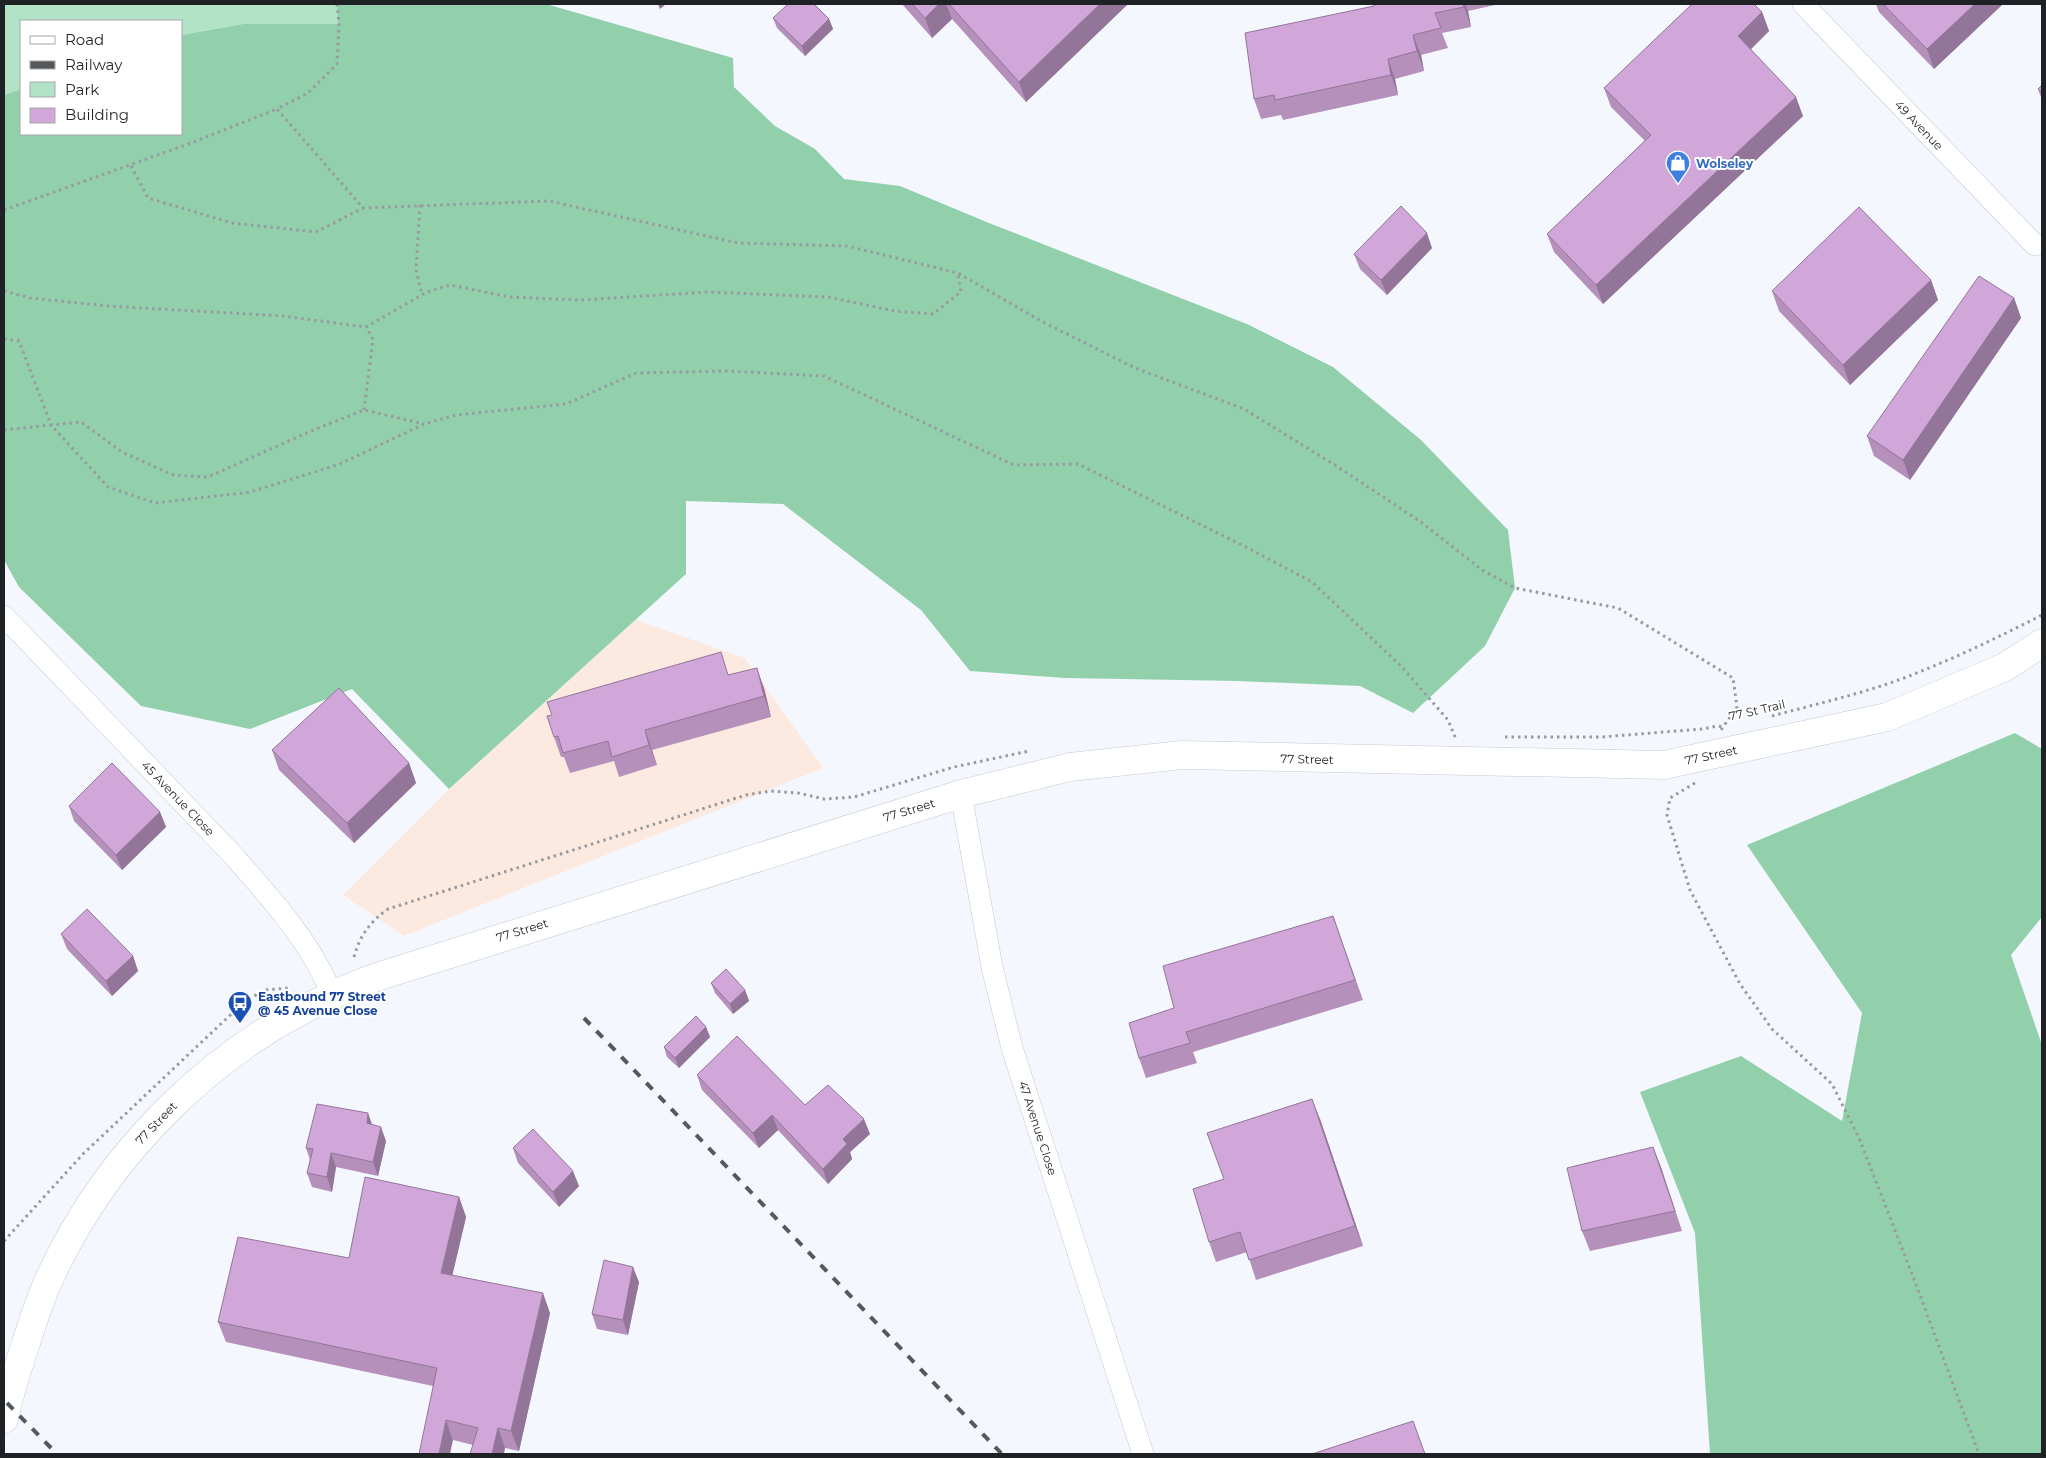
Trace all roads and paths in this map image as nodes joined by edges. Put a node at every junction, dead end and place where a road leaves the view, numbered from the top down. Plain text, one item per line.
1 (337, 4) edge
2 (1803, 4) edge
3 (277, 109) junction
4 (131, 166) junction
5 (420, 205) junction
6 (363, 208) junction
7 (4, 210) edge
8 (2035, 245) dead end
9 (958, 273) junction
10 (4, 291) edge
11 (422, 295) junction
12 (366, 327) junction
13 (4, 339) edge
14 (364, 410) junction
15 (424, 424) junction
16 (51, 425) junction
17 (4, 430) edge
18 (2042, 615) edge
19 (4, 616) edge
20 (2042, 643) edge
21 (1766, 718) dead end
22 (1733, 726) dead end
23 (1723, 727) junction
24 (1500, 737) dead end
25 (1703, 757) junction
26 (1467, 762) junction
27 (962, 794) junction
28 (332, 995) junction
29 (4, 1419) edge
30 (1143, 1454) edge
31 (1979, 1454) edge

1 - 3 path
2 - 8 street, 49 Avenue
3 - 4 path
3 - 6 path
4 - 6 path
4 - 7 path
5 - 6 path
5 - 9 path
5 - 11 path
9 - 11 path
9 - 23 path
10 - 12 path
11 - 12 path
12 - 14 path
13 - 16 path
14 - 15 path
14 - 16 path
15 - 16 path
15 - 26 path
16 - 17 path
18 - 21 path, 77 St Trail
19 - 28 street, 45 Avenue Close
20 - 25 main road, 77 Street
22 - 23 path, 77 St Trail
23 - 24 path, 77 St Trail
23 - 25 path
25 - 26 main road, 77 Street
25 - 31 path
26 - 27 main road, 77 Street
27 - 28 main road, 77 Street
27 - 30 street, 47 Avenue Close
28 - 29 main road, 77 Street

